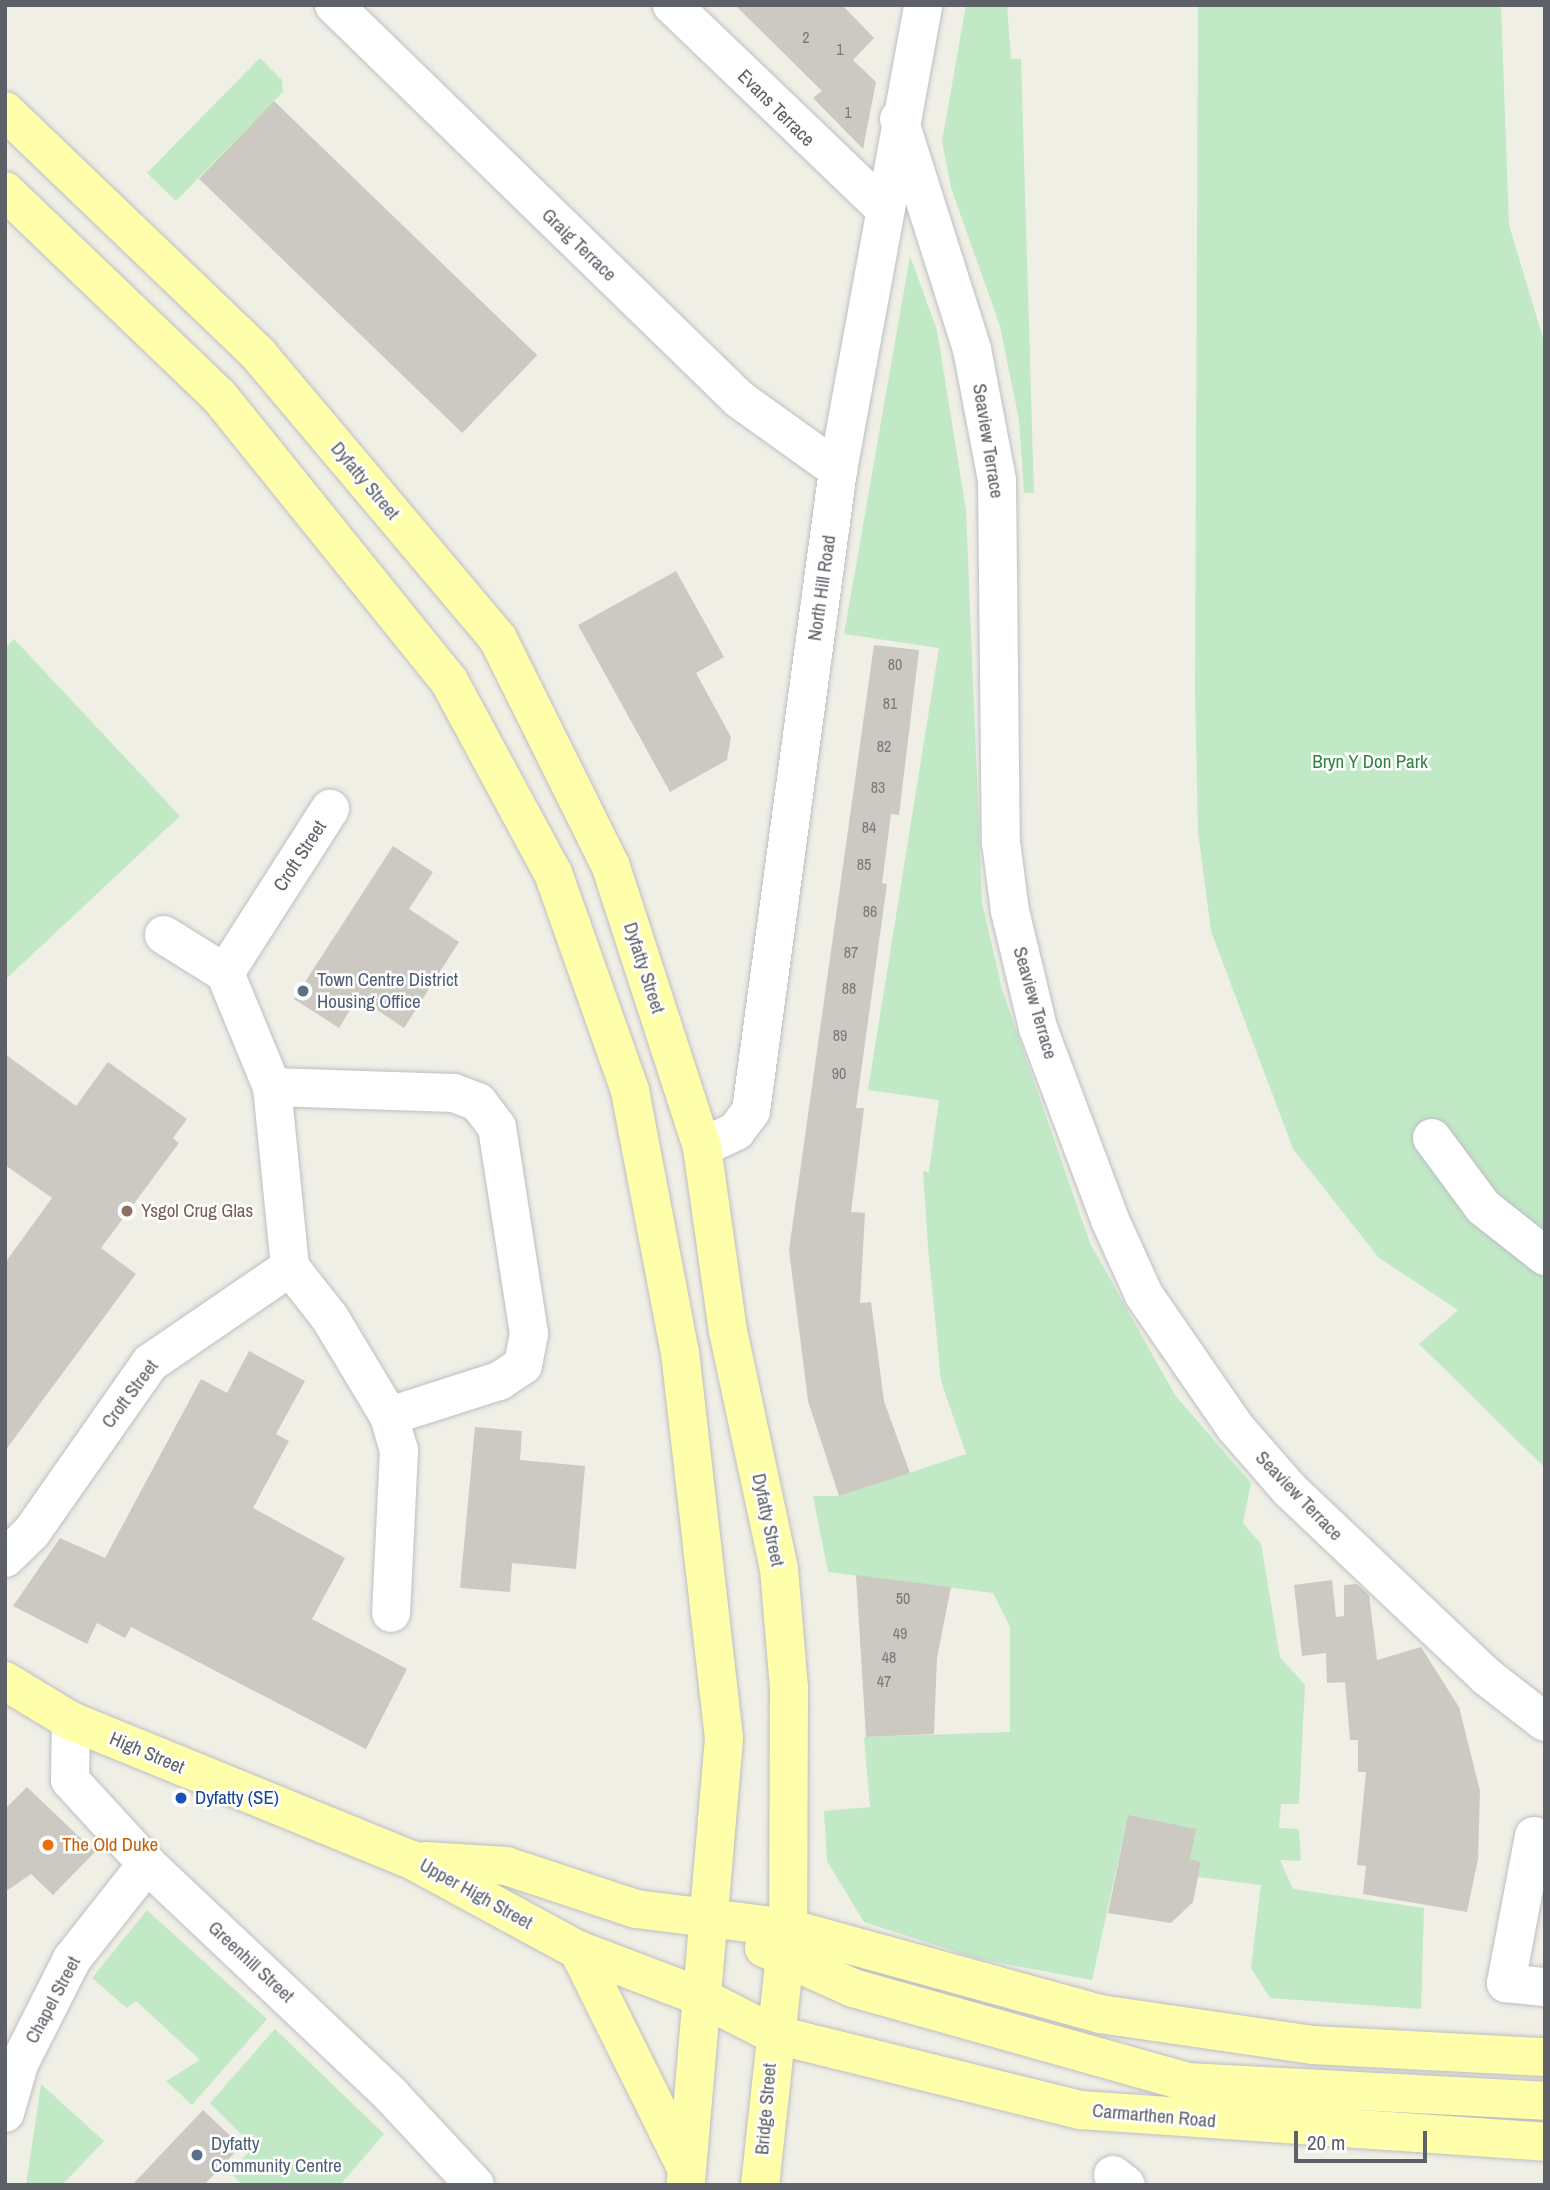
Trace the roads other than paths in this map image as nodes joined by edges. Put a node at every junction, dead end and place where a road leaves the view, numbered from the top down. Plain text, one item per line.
1 (334, 5) edge
2 (672, 5) edge
3 (923, 5) edge
4 (5, 111) edge
5 (899, 119) junction
6 (5, 191) edge
7 (883, 207) junction
8 (838, 470) junction
9 (330, 810) dead end
10 (164, 935) dead end
11 (225, 973) junction
12 (272, 1087) junction
13 (1432, 1138) dead end
14 (702, 1147) junction
15 (1545, 1256) edge
16 (290, 1268) junction
17 (389, 1416) junction
18 (5, 1558) edge
19 (391, 1613) dead end
20 (5, 1681) edge
21 (71, 1721) junction
22 (1545, 1722) edge
23 (1534, 1836) dead end
24 (412, 1860) junction
25 (147, 1864) junction
26 (712, 1915) junction
27 (786, 1944) junction
28 (578, 1951) junction
29 (1545, 1987) edge
30 (699, 1996) junction
31 (773, 2034) junction
32 (1545, 2057) edge
33 (1545, 2101) edge
34 (5, 2113) edge
35 (1545, 2142) edge
36 (686, 2177) edge
37 (475, 2185) edge
38 (760, 2185) edge

1 - 8 street, Graig Terrace
2 - 7 street, Evans Terrace
3 - 5 street, North Hill Road
4 - 14 main road, Dyfatty Street
5 - 7 street, North Hill Road
5 - 22 street, Seaview Terrace
6 - 26 main road
7 - 8 street, North Hill Road
8 - 14 street, North Hill Road
9 - 11 street, Croft Street
10 - 11 street
11 - 12 street
12 - 16 street
12 - 17 street
13 - 15 street
14 - 27 main road, Dyfatty Street
16 - 17 street
16 - 18 street, Croft Street
17 - 19 street
20 - 21 main road, High Street
21 - 24 main road, High Street
21 - 25 street, Greenhill Street
23 - 29 street
24 - 26 main road, Upper High Street
24 - 28 main road, Upper High Street
25 - 34 street, Chapel Street
25 - 37 street, Greenhill Street
26 - 27 main road
26 - 30 main road
27 - 31 main road, Dyfatty Street
27 - 32 main road
27 - 33 main road
28 - 30 main road, Upper High Street
28 - 36 main road
30 - 31 main road, Upper High Street
30 - 36 main road
31 - 35 main road, Carmarthen Road
31 - 38 main road, Bridge Street

